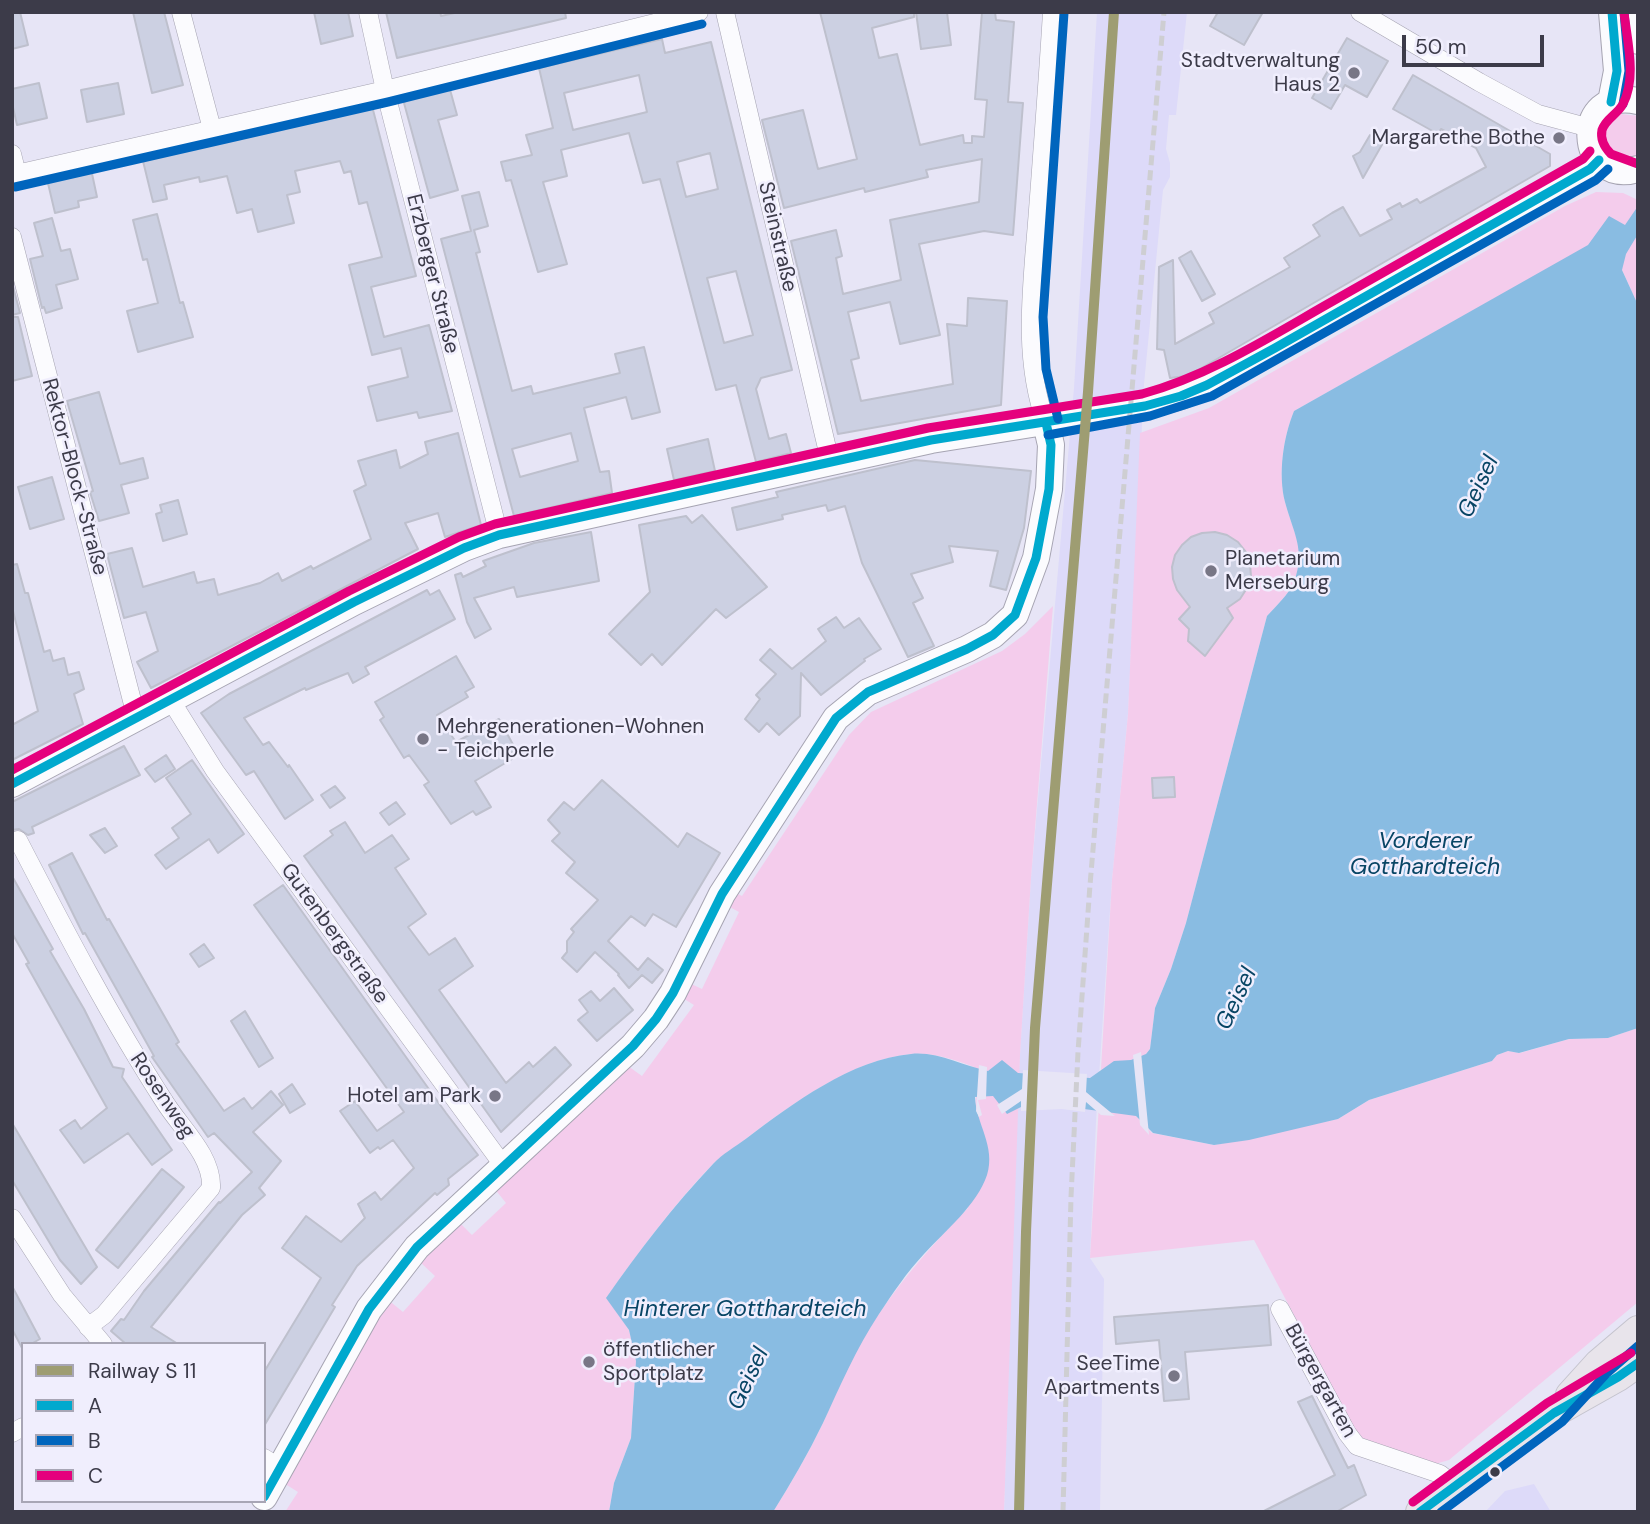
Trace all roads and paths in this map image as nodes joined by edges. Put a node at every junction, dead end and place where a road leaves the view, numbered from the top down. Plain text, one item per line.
1 (181, 12) edge
2 (368, 12) edge
3 (699, 12) edge
4 (724, 12) edge
5 (1052, 12) edge
6 (1360, 12) edge
7 (1612, 12) edge
8 (1634, 12) edge
9 (1638, 41) edge
10 (384, 90) junction
11 (1638, 101) edge
12 (1611, 102) junction
13 (1590, 128) junction
14 (212, 129) junction
15 (12, 154) edge
16 (1599, 160) junction
17 (1635, 173) edge
18 (15, 174) edge
19 (12, 237) edge
20 (1046, 422) junction
21 (830, 461) junction
22 (499, 535) junction
23 (170, 699) junction
24 (136, 716) junction
25 (12, 783) edge
26 (18, 840) dead end
27 (503, 1166) junction
28 (15, 1229) edge
29 (1280, 1309) dead end
30 (88, 1328) junction
31 (1638, 1330) edge
32 (101, 1342) edge
33 (1638, 1363) edge
34 (1554, 1413) junction
35 (272, 1463) edge
36 (1455, 1486) junction
37 (266, 1488) edge
38 (1427, 1509) edge

1 - 14 street
2 - 10 street, Erzberger Straße
3 - 10 street
4 - 21 street, Steinstraße
5 - 20 street
6 - 13 street
7 - 12 street
8 - 9 street
10 - 14 street
10 - 22 street, Erzberger Straße
11 - 12 street
12 - 13 street
13 - 16 street
14 - 18 street
15 - 18 street
16 - 17 street
16 - 20 street
19 - 24 street, Rektor-Block-Straße
20 - 21 street
20 - 27 street
21 - 22 street
22 - 23 street
23 - 24 street
23 - 27 street, Gutenbergstraße
24 - 25 street
26 - 30 street, Rosenweg
27 - 35 street
28 - 30 street
29 - 36 street, Bürgergarten
30 - 32 street
31 - 34 main road
33 - 34 main road
34 - 36 main road
35 - 37 street
36 - 38 main road

